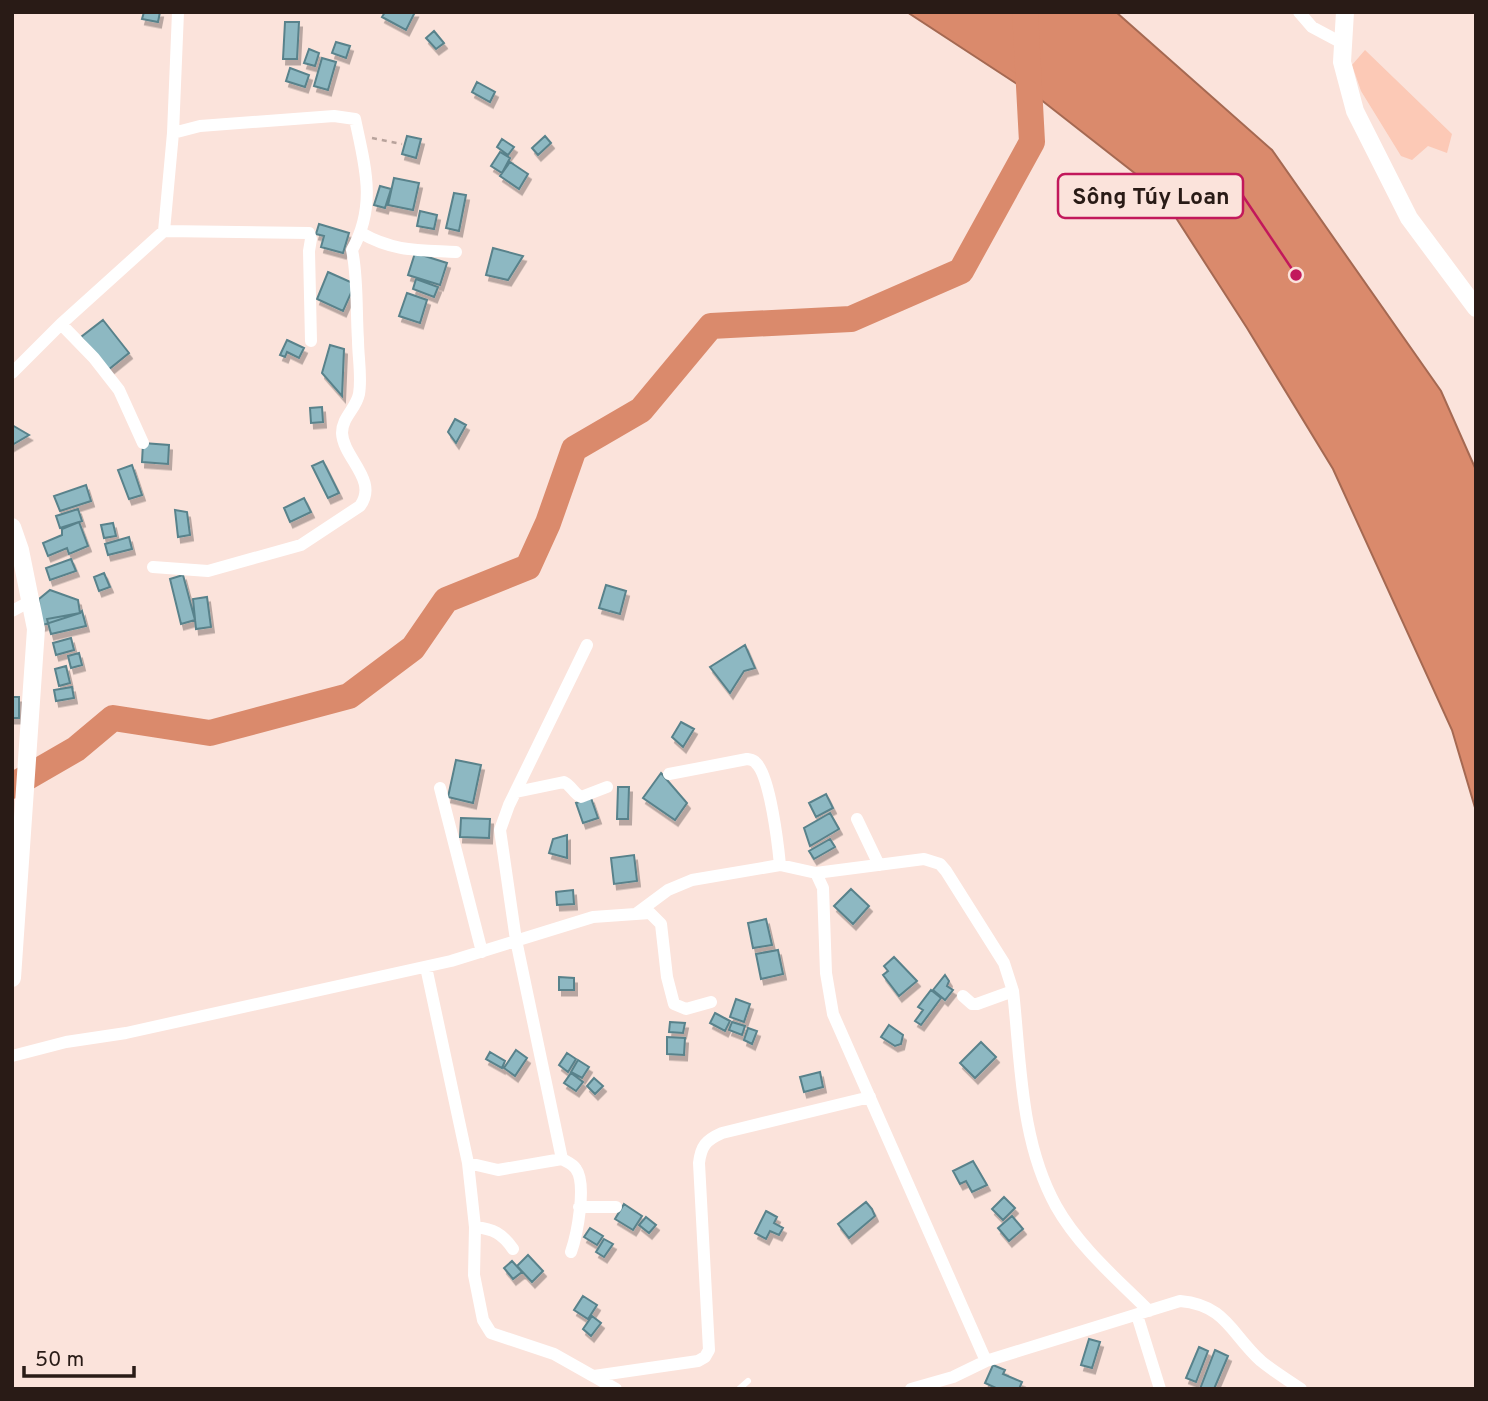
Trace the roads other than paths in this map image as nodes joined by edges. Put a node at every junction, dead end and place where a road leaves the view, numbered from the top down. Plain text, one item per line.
1 (178, 12) edge
2 (1298, 12) edge
3 (1345, 12) edge
4 (1342, 43) junction
5 (173, 133) junction
6 (164, 232) junction
7 (361, 233) junction
8 (456, 252) dead end
9 (1476, 308) edge
10 (61, 324) junction
11 (311, 341) dead end
12 (12, 373) edge
13 (143, 443) dead end
14 (12, 527) edge
15 (153, 567) dead end
16 (29, 602) junction
17 (12, 611) edge
18 (587, 645) dead end
19 (669, 774) dead end
20 (607, 787) dead end
21 (440, 788) dead end
22 (516, 792) junction
23 (857, 819) dead end
24 (780, 864) junction
25 (879, 865) junction
26 (816, 873) junction
27 (633, 916) junction
28 (516, 940) junction
29 (482, 952) junction
30 (426, 967) junction
31 (12, 978) edge
32 (1013, 991) junction
33 (963, 996) dead end
34 (711, 1002) dead end
35 (12, 1056) edge
36 (870, 1097) junction
37 (562, 1159) junction
38 (468, 1163) junction
39 (579, 1208) junction
40 (616, 1208) dead end
41 (475, 1227) junction
42 (513, 1249) dead end
43 (571, 1252) dead end
44 (1143, 1313) junction
45 (986, 1361) junction
46 (594, 1376) junction
47 (748, 1381) dead end
48 (954, 1383) edge
49 (616, 1389) edge
50 (739, 1389) edge
51 (911, 1389) edge
52 (1160, 1389) edge
53 (1301, 1389) edge

1 - 5 street
2 - 4 street
3 - 4 street
4 - 9 street
5 - 6 street
5 - 7 street
6 - 10 street
6 - 11 street
7 - 8 street
7 - 15 street
10 - 12 street
10 - 13 street
14 - 16 street
16 - 17 street
16 - 31 street
18 - 22 street
19 - 24 street
20 - 22 street
21 - 29 street
22 - 28 street
23 - 25 street
24 - 26 street
24 - 27 street
25 - 26 street
25 - 32 street
26 - 36 street
27 - 28 street
27 - 34 street
28 - 29 street
28 - 37 street
29 - 30 street
30 - 35 street
30 - 38 street
32 - 33 street
32 - 44 street
36 - 45 street
36 - 46 street
37 - 38 street
37 - 39 street
38 - 41 street
39 - 40 street
39 - 43 street
41 - 42 street
41 - 46 street
44 - 45 street
44 - 52 street
44 - 53 street
45 - 48 street
46 - 49 street
47 - 50 lane
48 - 51 street

